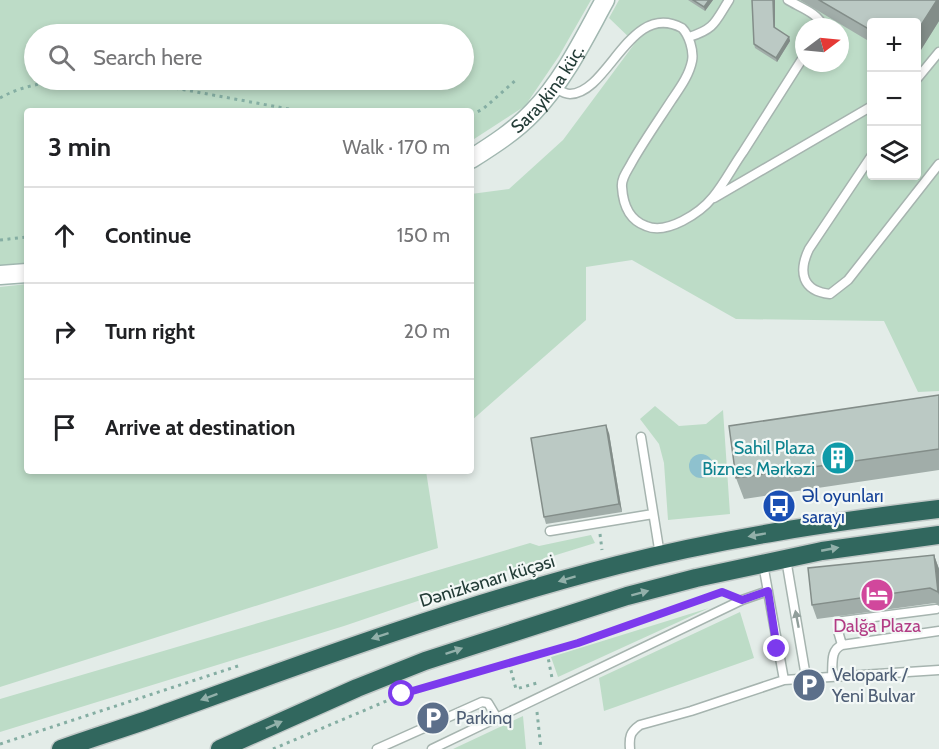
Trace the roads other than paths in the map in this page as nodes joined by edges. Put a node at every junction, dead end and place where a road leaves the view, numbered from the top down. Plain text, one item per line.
1 (605, 0) edge
2 (729, 0) edge
3 (788, 0) edge
4 (817, 18) edge
5 (689, 37) junction
6 (939, 52) edge
7 (795, 70) edge
8 (921, 74) edge
9 (554, 87) junction
10 (867, 109) edge
11 (474, 157) edge
12 (867, 162) edge
13 (939, 164) edge
14 (712, 198) junction
15 (24, 273) edge
16 (0, 275) edge
17 (641, 437) dead end
18 (939, 508) edge
19 (653, 514) junction
20 (550, 531) dead end
21 (939, 535) edge
22 (660, 556) junction
23 (786, 558) junction
24 (763, 563) junction
25 (768, 591) junction
26 (936, 609) edge
27 (939, 631) edge
28 (842, 645) junction
29 (939, 670) edge
30 (832, 676) junction
31 (806, 677) junction
32 (784, 680) junction
33 (497, 718) junction
34 (61, 749) edge
35 (220, 749) edge
36 (377, 749) edge
37 (432, 749) edge
38 (630, 749) edge

1 - 9 street, Saraykina küç.
2 - 5 lane
3 - 4 lane
5 - 9 lane
5 - 14 lane
6 - 8 lane
7 - 14 lane
9 - 11 street, Saraykina küç.
10 - 14 lane
12 - 13 lane
15 - 16 street
17 - 19 lane
18 -> 22 highway, Dənizkənarı küçəsi
19 - 20 lane
19 - 22 lane
23 -> 21 highway
22 -> 34 highway, Dənizkənarı küçəsi
23 - 24 highway
31 -> 23 lane
24 - 25 lane
35 -> 24 highway
25 - 32 lane
25 - 33 lane
26 - 28 lane
27 - 28 lane
28 - 30 lane
29 - 30 lane
30 - 31 lane
31 - 32 lane
32 - 38 lane
33 - 36 lane
33 - 37 lane

